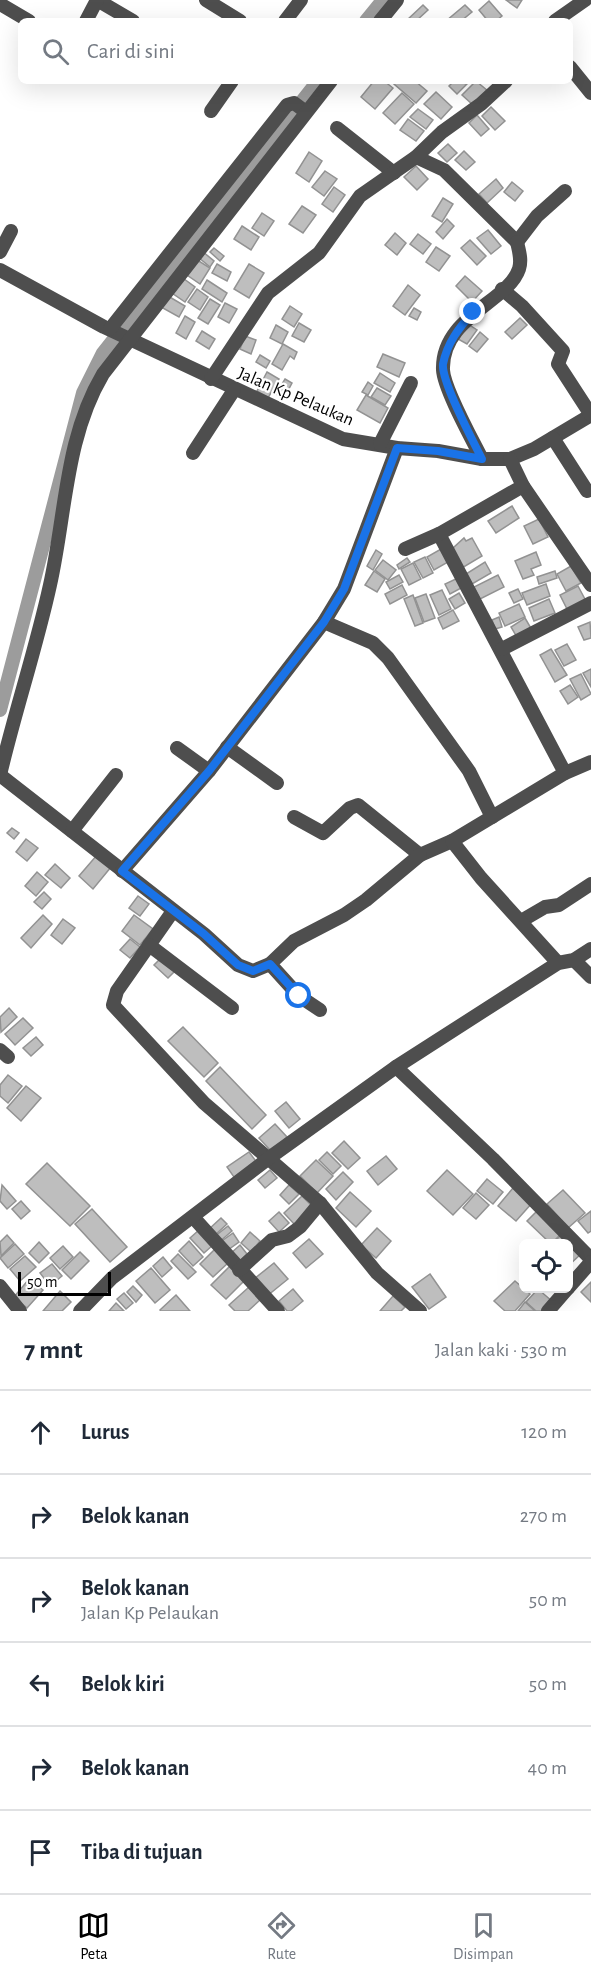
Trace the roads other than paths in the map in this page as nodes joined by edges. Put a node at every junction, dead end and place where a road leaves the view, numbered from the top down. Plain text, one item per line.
1 (97, 0) edge
2 (206, 0) edge
3 (301, 0) edge
4 (397, 0) edge
5 (585, 0) edge
6 (0, 4) edge
7 (24, 18) edge
8 (88, 18) edge
9 (128, 18) edge
10 (235, 18) edge
11 (287, 18) edge
12 (382, 18) edge
13 (559, 18) edge
14 (573, 71) edge
15 (230, 84) edge
16 (328, 84) edge
17 (503, 84) edge
18 (591, 93) edge
19 (301, 108) junction
20 (212, 111) dead end
21 (337, 128) dead end
22 (416, 157) junction
23 (394, 173) junction
24 (565, 191) dead end
25 (11, 231) dead end
26 (517, 242) junction
27 (0, 252) edge
28 (0, 270) edge
29 (144, 287) junction
30 (502, 290) junction
31 (162, 299) junction
32 (107, 328) junction
33 (130, 340) junction
34 (211, 379) junction
35 (411, 383) dead end
36 (234, 390) junction
37 (591, 415) edge
38 (553, 438) junction
39 (380, 444) junction
40 (397, 448) junction
41 (193, 453) dead end
42 (482, 459) junction
43 (510, 459) junction
44 (523, 486) junction
45 (587, 491) dead end
46 (439, 534) junction
47 (405, 549) dead end
48 (591, 585) edge
49 (591, 603) edge
50 (324, 622) junction
51 (502, 649) junction
52 (227, 747) junction
53 (177, 748) dead end
54 (3, 750) edge
55 (591, 762) edge
56 (209, 771) junction
57 (565, 773) junction
58 (0, 775) edge
59 (116, 775) dead end
60 (277, 783) dead end
61 (294, 817) dead end
62 (492, 817) junction
63 (72, 831) junction
64 (452, 841) junction
65 (420, 855) junction
66 (122, 871) junction
67 (591, 884) edge
68 (173, 911) junction
69 (521, 921) junction
70 (149, 945) junction
71 (591, 949) edge
72 (573, 960) junction
73 (558, 963) junction
74 (270, 964) junction
75 (591, 977) edge
76 (232, 1008) dead end
77 (320, 1010) dead end
78 (396, 1067) junction
79 (269, 1158) junction
80 (320, 1203) junction
81 (193, 1217) junction
82 (591, 1261) edge
83 (239, 1270) junction
84 (573, 1282) edge
85 (0, 1286) edge
86 (564, 1293) edge
87 (20, 1311) edge
88 (80, 1311) edge
89 (278, 1311) edge
90 (420, 1311) edge
91 (548, 1311) edge

1 - 8 street
1 - 9 street
2 - 10 street
3 - 11 street
4 - 12 street
5 - 13 street
6 - 7 street
14 - 18 street
15 - 20 street
16 - 19 street
17 - 22 street
19 - 29 street
19 - 31 street
21 - 23 street
22 - 23 street
22 - 26 street
23 - 34 street
24 - 26 street
25 - 27 street
26 - 30 street
28 - 32 street
29 - 31 street
29 - 32 street
30 - 37 street
30 - 42 street
31 - 33 street
32 - 33 street, Jalan Kp Pelaukan
33 - 34 street, Jalan Kp Pelaukan
33 - 54 street
34 - 36 street, Jalan Kp Pelaukan
35 - 39 street
36 - 39 street, Jalan Kp Pelaukan
36 - 41 street
37 - 38 street, Jalan Kp Pelaukan
38 - 43 street, Jalan Kp Pelaukan
38 - 45 street
39 - 40 street, Jalan Kp Pelaukan
40 - 42 street, Jalan Kp Pelaukan
40 - 50 street
42 - 43 street, Jalan Kp Pelaukan
43 - 44 street
44 - 46 street
44 - 48 street
46 - 47 street
46 - 51 street
49 - 51 street
50 - 52 street
50 - 62 street
51 - 57 street
52 - 56 street
52 - 60 street
53 - 56 street
54 - 58 street
55 - 57 street
56 - 66 street
57 - 62 street
58 - 63 street
59 - 63 street
61 - 65 street
62 - 64 street
63 - 66 street
64 - 65 street
64 - 69 street
65 - 74 street
66 - 68 street
67 - 69 street
68 - 70 street
68 - 74 street
69 - 73 street
70 - 76 street
70 - 79 street
71 - 72 street
72 - 73 street
72 - 75 street
73 - 78 street
74 - 77 street
78 - 79 street
78 - 82 street
79 - 80 street
79 - 81 street
80 - 83 street
80 - 90 street
81 - 83 street
81 - 88 street
82 - 84 street
83 - 89 street
85 - 87 street
86 - 91 street

